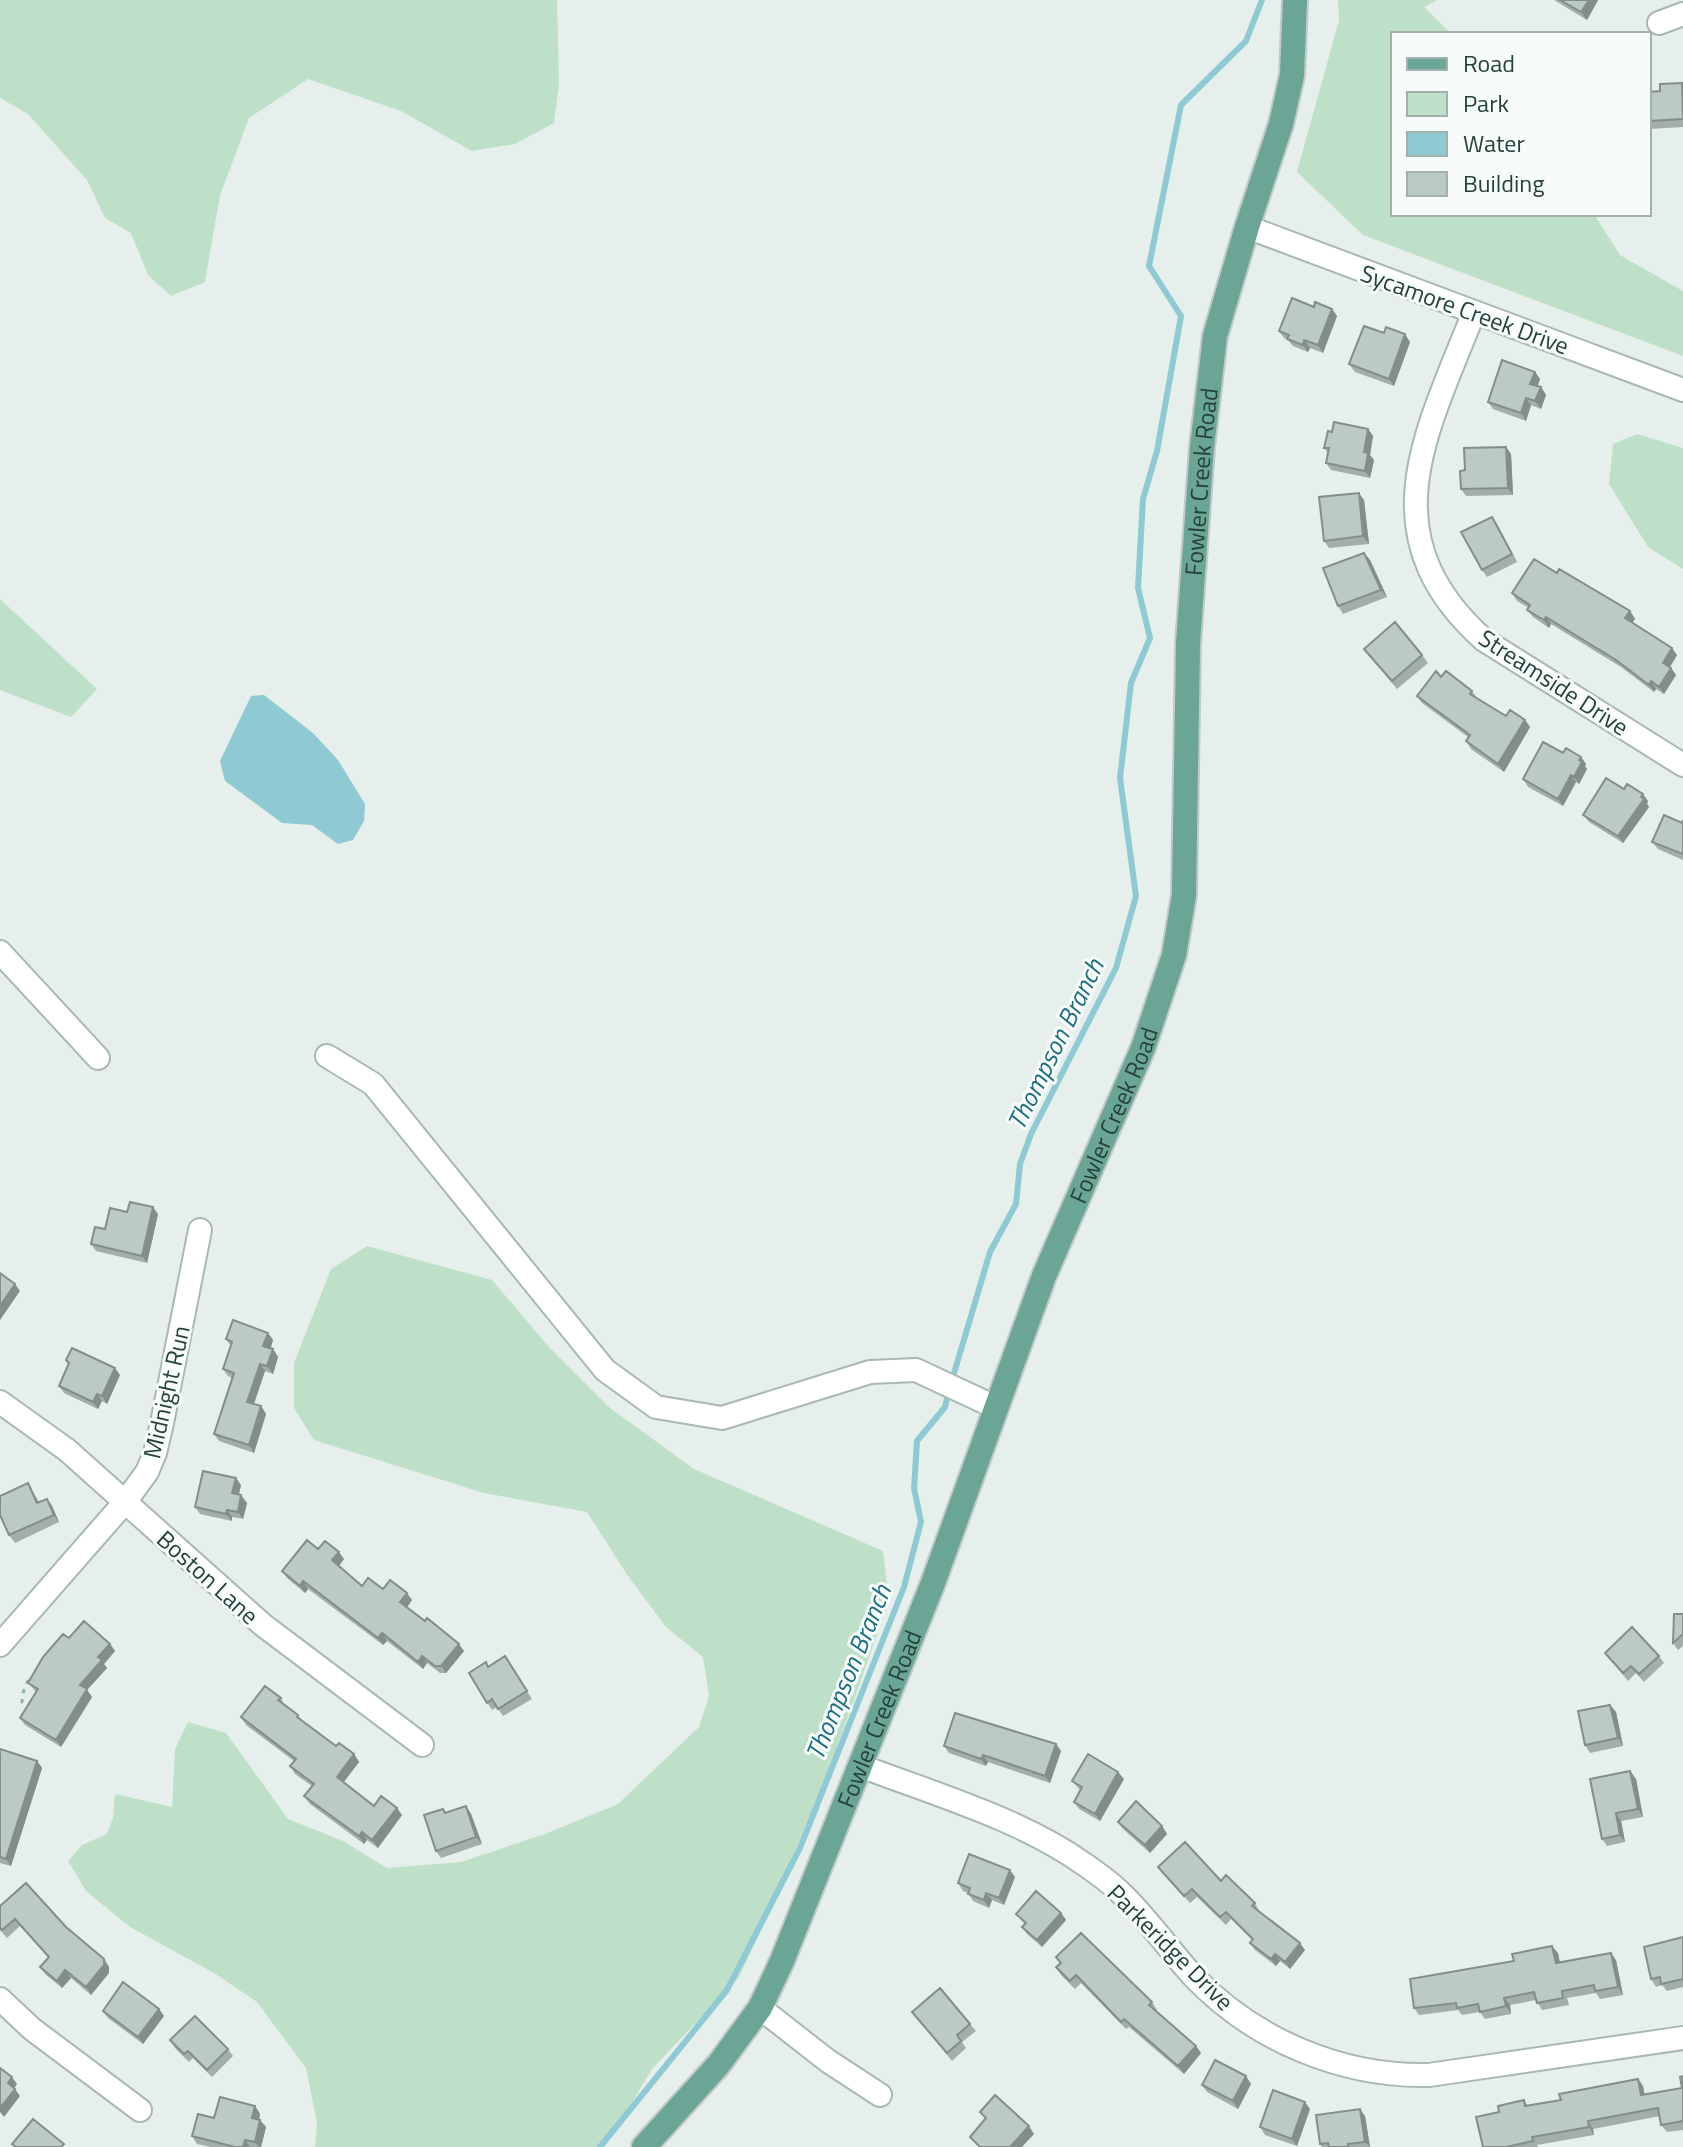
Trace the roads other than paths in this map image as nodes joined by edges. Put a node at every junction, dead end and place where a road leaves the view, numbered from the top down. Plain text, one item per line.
1 (1295, 0) edge
2 (1683, 14) edge
3 (1659, 23) dead end
4 (1247, 227) junction
5 (1474, 312) junction
6 (1683, 390) edge
7 (1683, 765) edge
8 (0, 952) edge
9 (327, 1056) dead end
10 (98, 1058) dead end
11 (200, 1230) dead end
12 (0, 1402) edge
13 (995, 1407) junction
14 (125, 1502) junction
15 (0, 1645) edge
16 (422, 1745) dead end
17 (861, 1766) junction
18 (0, 1999) edge
19 (760, 2008) junction
20 (1683, 2038) edge
21 (880, 2095) dead end
22 (140, 2110) dead end
23 (644, 2147) edge

1 - 4 main road, Fowler Creek Road
2 - 3 street
4 - 5 street, Sycamore Creek Drive
4 - 13 main road, Fowler Creek Road
5 - 6 street, Sycamore Creek Drive
5 - 7 street, Streamside Drive
8 - 10 street
9 - 13 street
11 - 14 street, Midnight Run
12 - 14 street, Boston Lane
13 - 17 main road, Fowler Creek Road
14 - 15 street, Midnight Run
14 - 16 street, Boston Lane
17 - 19 main road, Fowler Creek Road
17 - 20 street, Parkeridge Drive
18 - 22 street
19 - 21 street
19 - 23 main road, Fowler Creek Road

